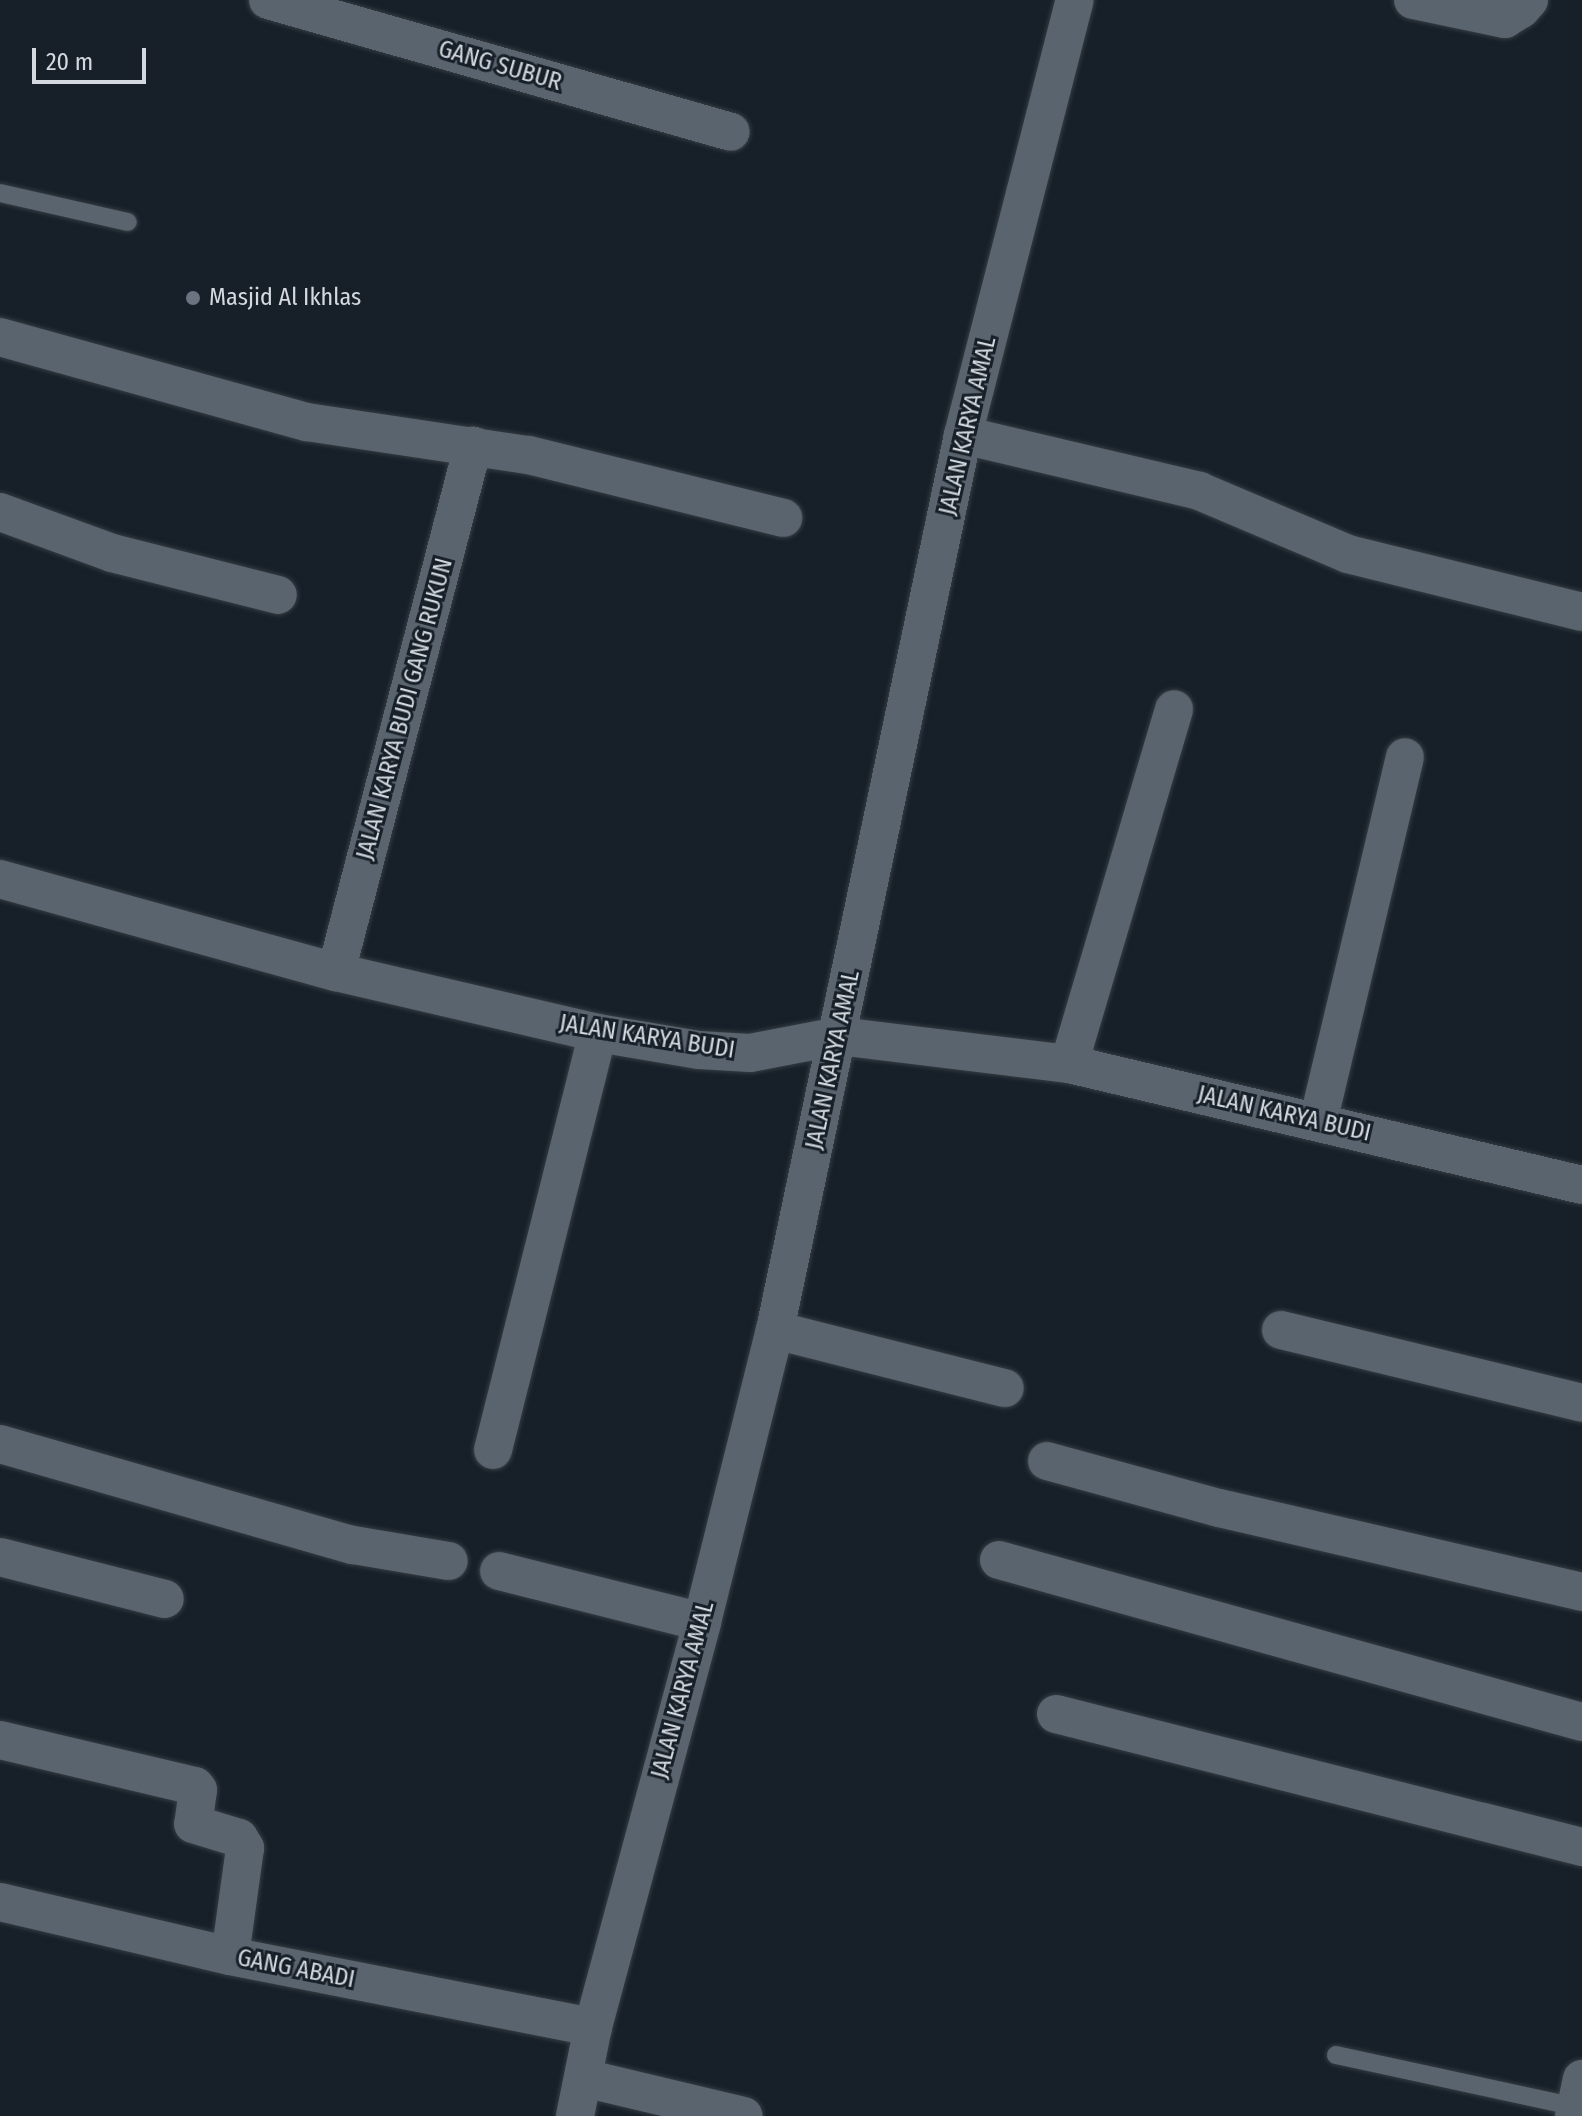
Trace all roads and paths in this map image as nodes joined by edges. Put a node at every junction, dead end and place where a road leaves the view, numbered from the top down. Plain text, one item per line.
1 (268, 0) edge
2 (1075, 0) edge
3 (1413, 0) edge
4 (1529, 0) edge
5 (731, 132) dead end
6 (0, 193) edge
7 (128, 222) dead end
8 (0, 337) edge
9 (963, 435) junction
10 (473, 446) junction
11 (0, 512) edge
12 (783, 518) dead end
13 (278, 595) dead end
14 (1582, 612) edge
15 (1174, 709) dead end
16 (1405, 757) dead end
17 (0, 879) edge
18 (336, 972) junction
19 (598, 1033) junction
20 (838, 1036) junction
21 (1069, 1064) junction
22 (1318, 1122) junction
23 (1582, 1185) edge
24 (775, 1330) junction
25 (1281, 1330) dead end
26 (1005, 1388) dead end
27 (1582, 1403) edge
28 (0, 1444) edge
29 (493, 1450) dead end
30 (1047, 1461) dead end
31 (0, 1557) edge
32 (999, 1560) dead end
33 (449, 1561) dead end
34 (499, 1571) dead end
35 (1582, 1592) edge
36 (165, 1599) dead end
37 (702, 1622) junction
38 (1056, 1714) dead end
39 (1582, 1722) edge
40 (0, 1740) edge
41 (1582, 1847) edge
42 (0, 1902) edge
43 (230, 1956) junction
44 (593, 2027) junction
45 (1336, 2055) dead end
46 (584, 2078) junction
47 (1577, 2100) edge
48 (575, 2116) edge
49 (744, 2116) edge

1 - 5 street, GANG SUBUR
2 - 9 street, JALAN KARYA AMAL
3 - 4 street
6 - 7 lane
8 - 10 street
9 - 14 street
9 - 20 street, JALAN KARYA AMAL
10 - 12 street
10 - 18 street, JALAN KARYA BUDI GANG RUKUN
11 - 13 street
15 - 21 street
16 - 22 street
17 - 18 street, JALAN KARYA BUDI
18 - 19 street, JALAN KARYA BUDI
19 - 20 street, JALAN KARYA BUDI
19 - 29 street
20 - 21 street, JALAN KARYA BUDI
20 - 24 street, JALAN KARYA AMAL
21 - 22 street, JALAN KARYA BUDI
22 - 23 street, JALAN KARYA BUDI
24 - 26 street
24 - 37 street, JALAN KARYA AMAL
25 - 27 street
28 - 33 street
30 - 35 street
31 - 36 street
32 - 39 street
34 - 37 street
37 - 44 street, JALAN KARYA AMAL
38 - 41 street
40 - 43 street
42 - 43 street, GANG ABADI
43 - 44 street, GANG ABADI
44 - 46 street, JALAN KARYA AMAL
45 - 47 lane
46 - 48 street, JALAN KARYA AMAL
46 - 49 street

